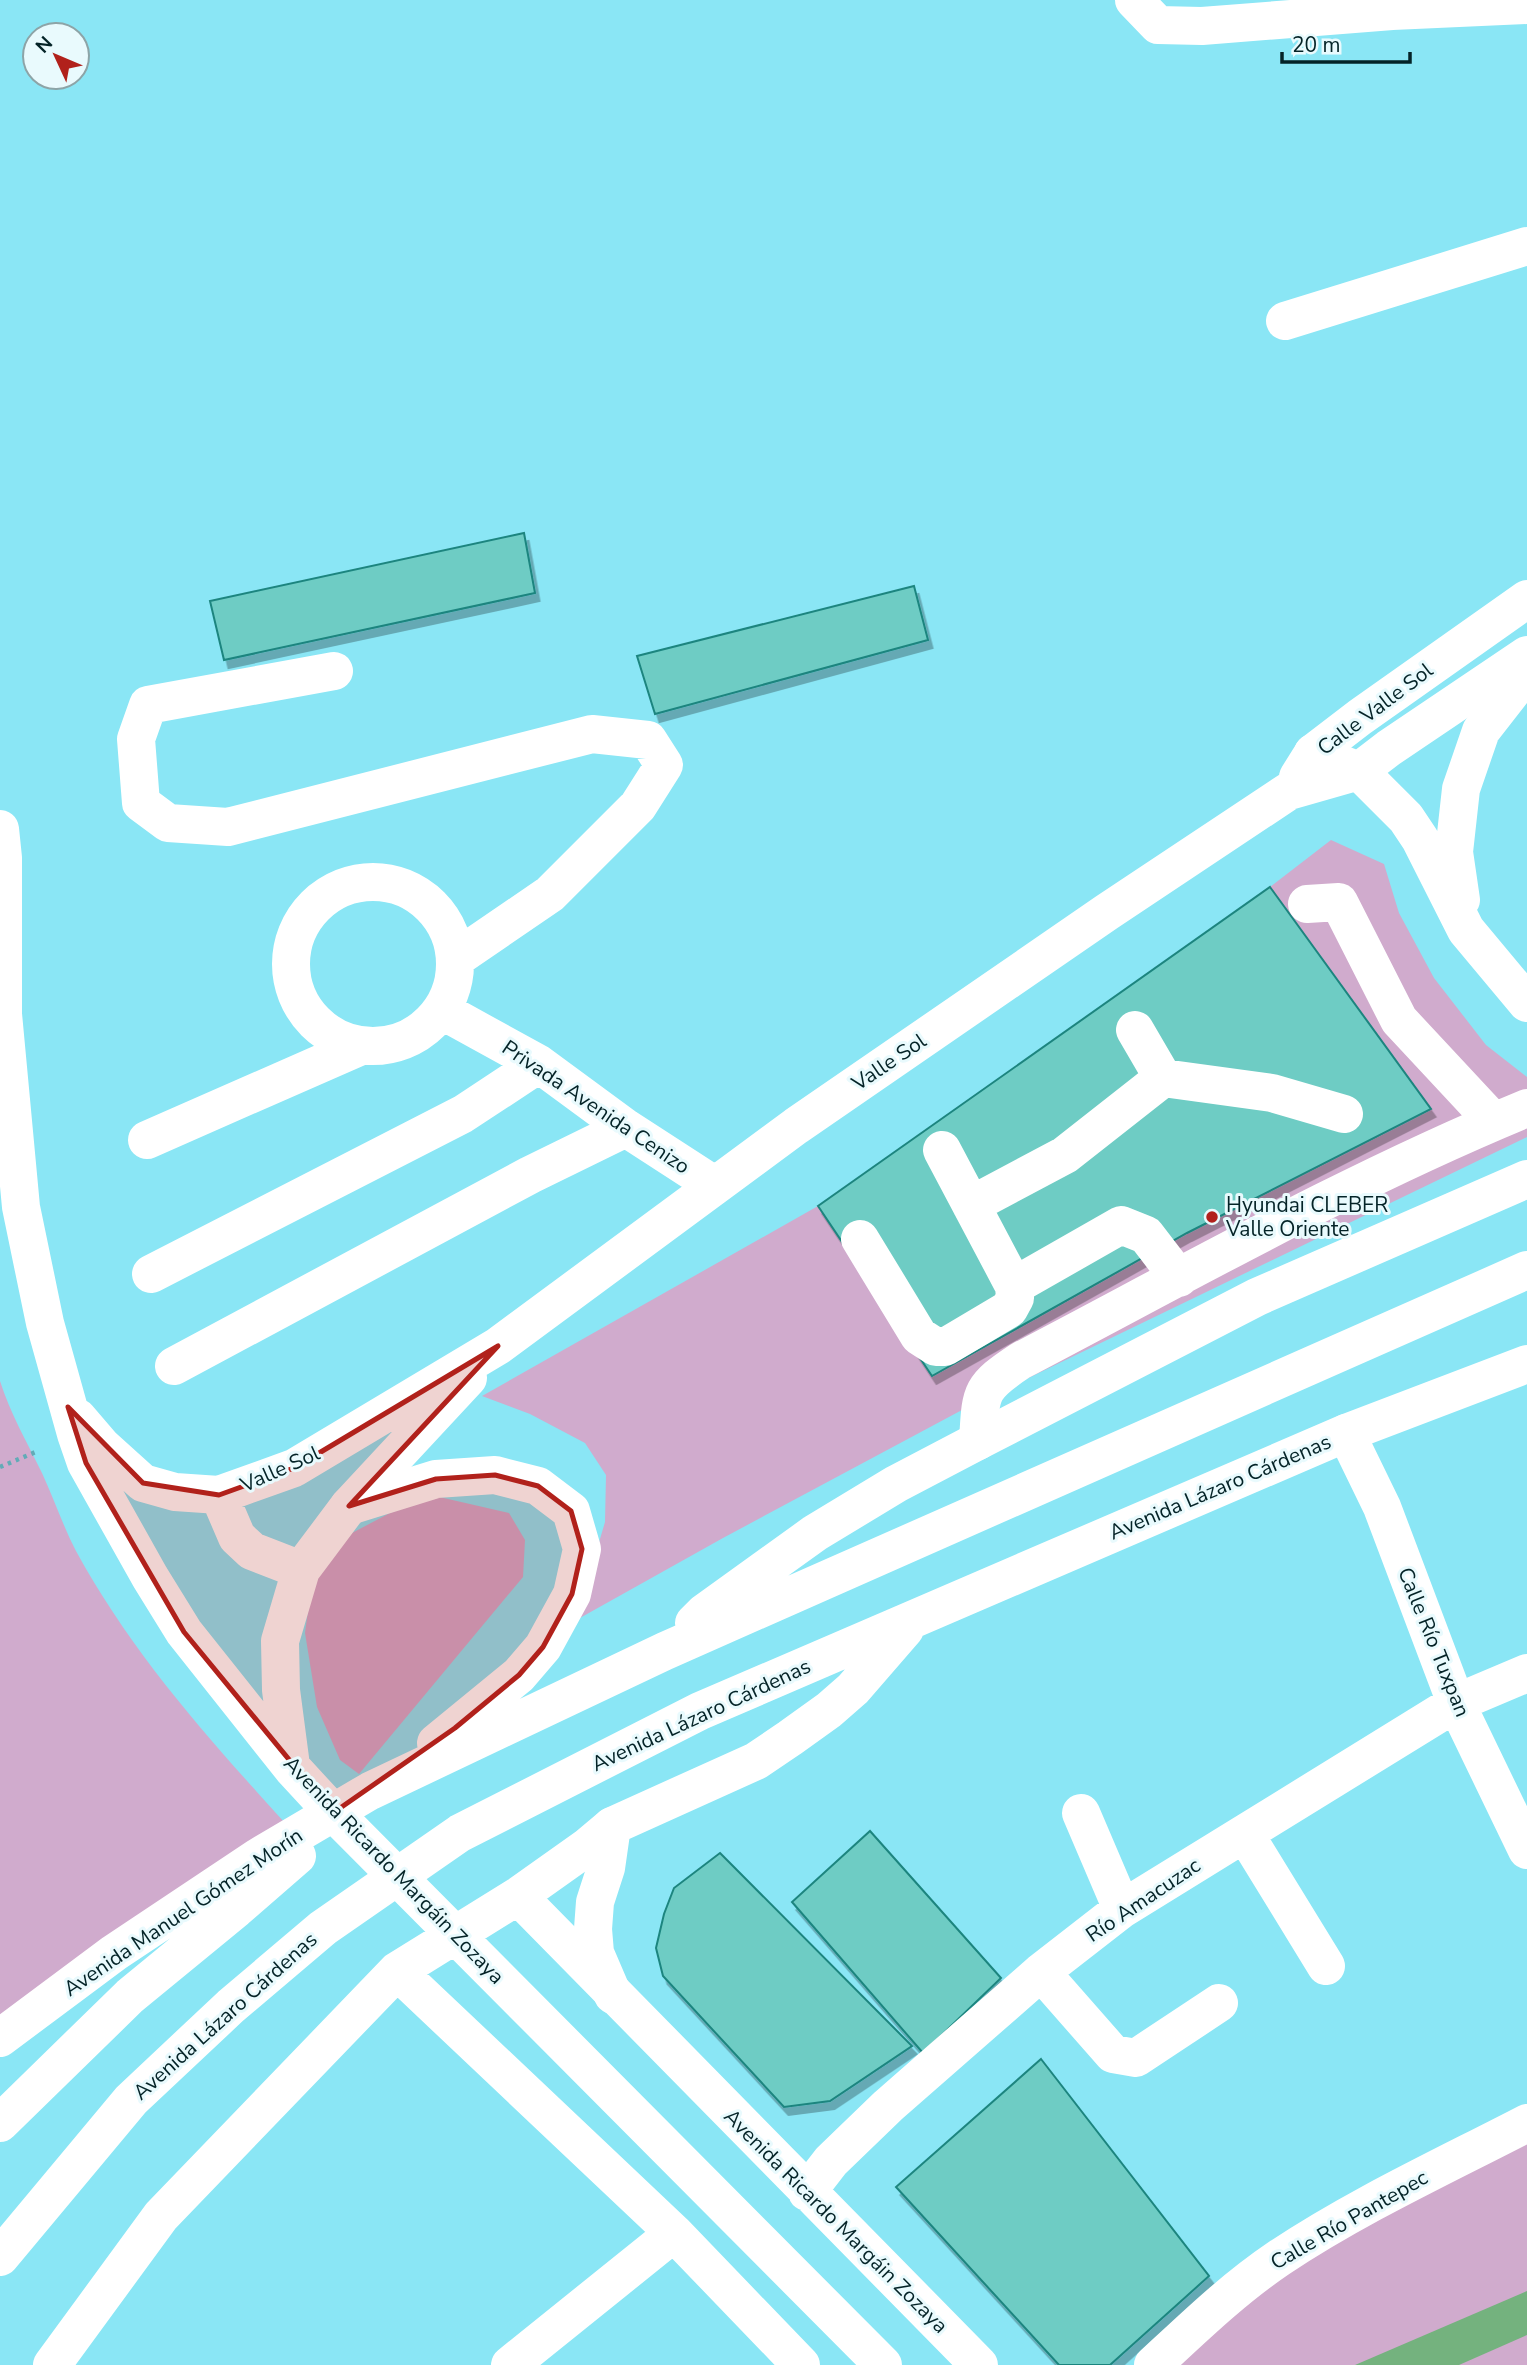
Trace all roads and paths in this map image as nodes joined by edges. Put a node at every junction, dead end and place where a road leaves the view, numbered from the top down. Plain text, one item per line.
1 (1134, 0) edge
2 (1394, 5) edge
3 (1527, 5) edge
4 (1197, 13) edge
5 (1527, 246) edge
6 (1285, 321) dead end
7 (1527, 599) edge
8 (1527, 655) edge
9 (334, 671) dead end
10 (1527, 671) edge
11 (1313, 753) junction
12 (1359, 771) junction
13 (1289, 791) junction
14 (0, 829) edge
15 (1307, 904) dead end
16 (1466, 930) junction
17 (455, 959) junction
18 (1527, 1003) edge
19 (441, 1010) junction
20 (1135, 1030) dead end
21 (361, 1046) junction
22 (538, 1064) junction
23 (1163, 1078) junction
24 (1344, 1114) dead end
25 (1510, 1115) edge
26 (626, 1128) junction
27 (147, 1140) dead end
28 (942, 1150) dead end
29 (1527, 1180) edge
30 (714, 1185) junction
31 (971, 1205) junction
32 (860, 1239) dead end
33 (1527, 1270) edge
34 (151, 1274) dead end
35 (1179, 1278) junction
36 (1014, 1286) junction
37 (498, 1346) junction
38 (1527, 1364) edge
39 (174, 1366) dead end
40 (68, 1407) junction
41 (1346, 1433) junction
42 (978, 1441) junction
43 (219, 1495) junction
44 (349, 1506) junction
45 (301, 1570) junction
46 (912, 1620) junction
47 (665, 1651) junction
48 (1527, 1673) edge
49 (1456, 1703) junction
50 (292, 1768) junction
51 (370, 1791) junction
52 (1080, 1813) dead end
53 (612, 1826) junction
54 (1245, 1834) junction
55 (1527, 1850) edge
56 (518, 1896) junction
57 (1122, 1909) junction
58 (1326, 1966) dead end
59 (397, 1971) junction
60 (1041, 1972) junction
61 (612, 1995) junction
62 (1219, 2003) dead end
63 (0, 2038) edge
64 (0, 2123) edge
65 (1527, 2123) edge
66 (807, 2192) junction
67 (674, 2232) junction
68 (0, 2257) edge
69 (52, 2365) edge
70 (510, 2365) edge
71 (801, 2365) edge
72 (883, 2365) edge
73 (979, 2365) edge
74 (1153, 2365) edge

1 - 4 main road
2 - 3 main road
2 - 4 main road
5 - 6 main road
7 - 11 main road, Calle Valle Sol
8 - 12 main road, Calle Valle Sol
9 - 17 main road
10 - 16 main road
11 - 12 main road
11 - 13 main road, Calle Valle Sol
12 - 13 main road, Calle Valle Sol
12 - 16 main road
13 - 30 main road, Valle Sol
14 - 40 main road, Avenida Ricardo Margáin Zozaya
15 - 25 main road
16 - 18 main road
17 - 19 main road
17 - 21 main road
19 - 21 main road
19 - 22 main road, Privada Avenida Cenizo
20 - 23 main road
21 - 27 main road
22 - 26 main road, Privada Avenida Cenizo
22 - 34 main road
23 - 24 main road
23 - 31 main road
25 - 35 main road
26 - 30 main road, Privada Avenida Cenizo
26 - 39 main road
28 - 31 main road
29 - 42 main road
30 - 37 main road, Valle Sol
31 - 36 main road
32 - 36 main road
33 - 47 main road
35 - 36 main road
35 - 42 main road
37 - 43 main road, Valle Sol
37 - 44 main road, Valle Sol
38 - 41 main road, Avenida Lázaro Cárdenas
40 - 43 main road, Valle Sol
40 - 50 main road, Avenida Ricardo Margáin Zozaya
41 - 46 main road, Avenida Lázaro Cárdenas
41 - 49 main road, Calle Río Tuxpan
42 - 47 main road
43 - 45 main road
44 - 45 main road, Valle Sol
44 - 51 main road
45 - 50 main road, Valle Sol
46 - 53 main road
46 - 68 main road, Avenida Lázaro Cárdenas
47 - 51 main road
48 - 49 main road, Río Amacuzac
49 - 54 main road, Río Amacuzac
49 - 55 main road, Calle Río Tuxpan
50 - 72 main road, Avenida Ricardo Margáin Zozaya
51 - 63 main road, Avenida Manuel Gómez Morín
51 - 64 main road
52 - 57 main road
53 - 56 main road
53 - 61 main road
54 - 57 main road, Río Amacuzac
54 - 58 main road
56 - 59 main road
56 - 61 main road, Avenida Ricardo Margáin Zozaya
57 - 60 main road, Río Amacuzac
59 - 67 main road
59 - 69 main road
60 - 62 main road
60 - 66 main road, Río Amacuzac
61 - 66 main road, Avenida Ricardo Margáin Zozaya
65 - 74 main road, Calle Río Pantepec
66 - 73 main road, Avenida Ricardo Margáin Zozaya
67 - 70 main road
67 - 71 main road

